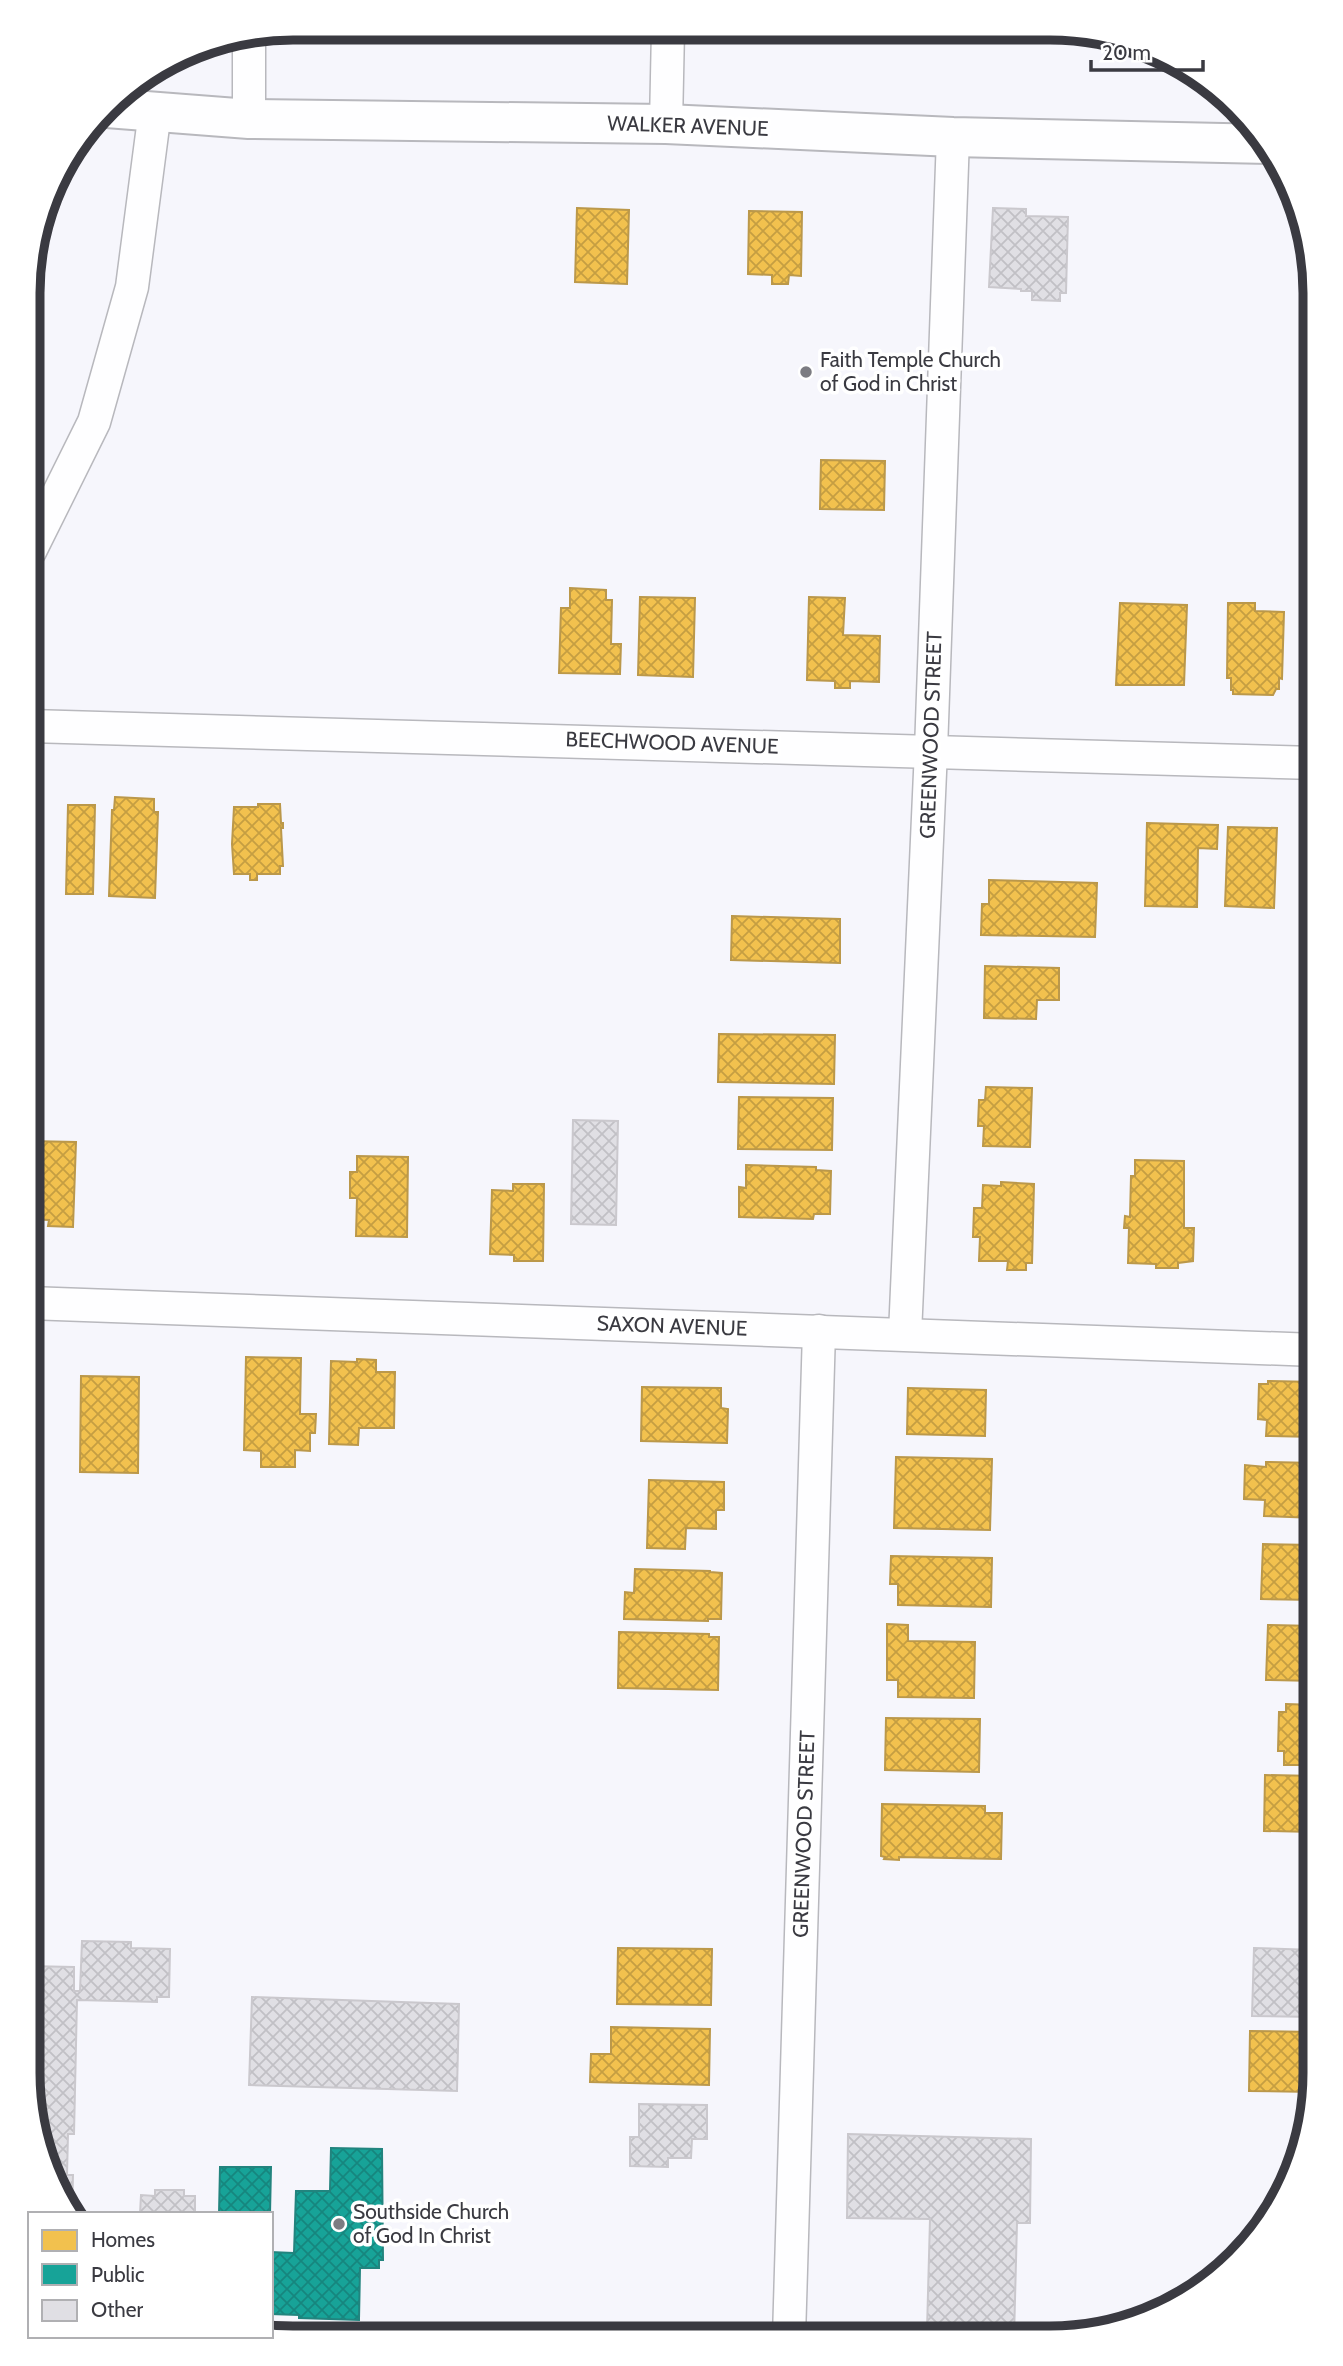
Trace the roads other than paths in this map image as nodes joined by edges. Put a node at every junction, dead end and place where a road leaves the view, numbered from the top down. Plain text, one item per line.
1 (668, 40) edge
2 (248, 44) edge
3 (120, 109) edge
4 (156, 111) junction
5 (248, 119) junction
6 (666, 124) junction
7 (953, 137) junction
8 (1254, 144) edge
9 (40, 531) edge
10 (40, 726) edge
11 (931, 750) junction
12 (1303, 763) edge
13 (40, 1303) edge
14 (820, 1331) junction
15 (905, 1334) junction
16 (1303, 1350) edge
17 (789, 2326) edge

1 - 6 street
2 - 5 street
3 - 4 street, WALKER AVENUE
4 - 5 street, WALKER AVENUE
4 - 9 street
5 - 6 street, WALKER AVENUE
6 - 7 street, WALKER AVENUE
7 - 8 street, WALKER AVENUE
7 - 11 street, GREENWOOD STREET
10 - 11 street, BEECHWOOD AVENUE
11 - 12 street, BEECHWOOD AVENUE
11 - 15 street, GREENWOOD STREET
13 - 14 street, SAXON AVENUE
14 - 15 street, SAXON AVENUE
14 - 17 street, GREENWOOD STREET
15 - 16 street, SAXON AVENUE

